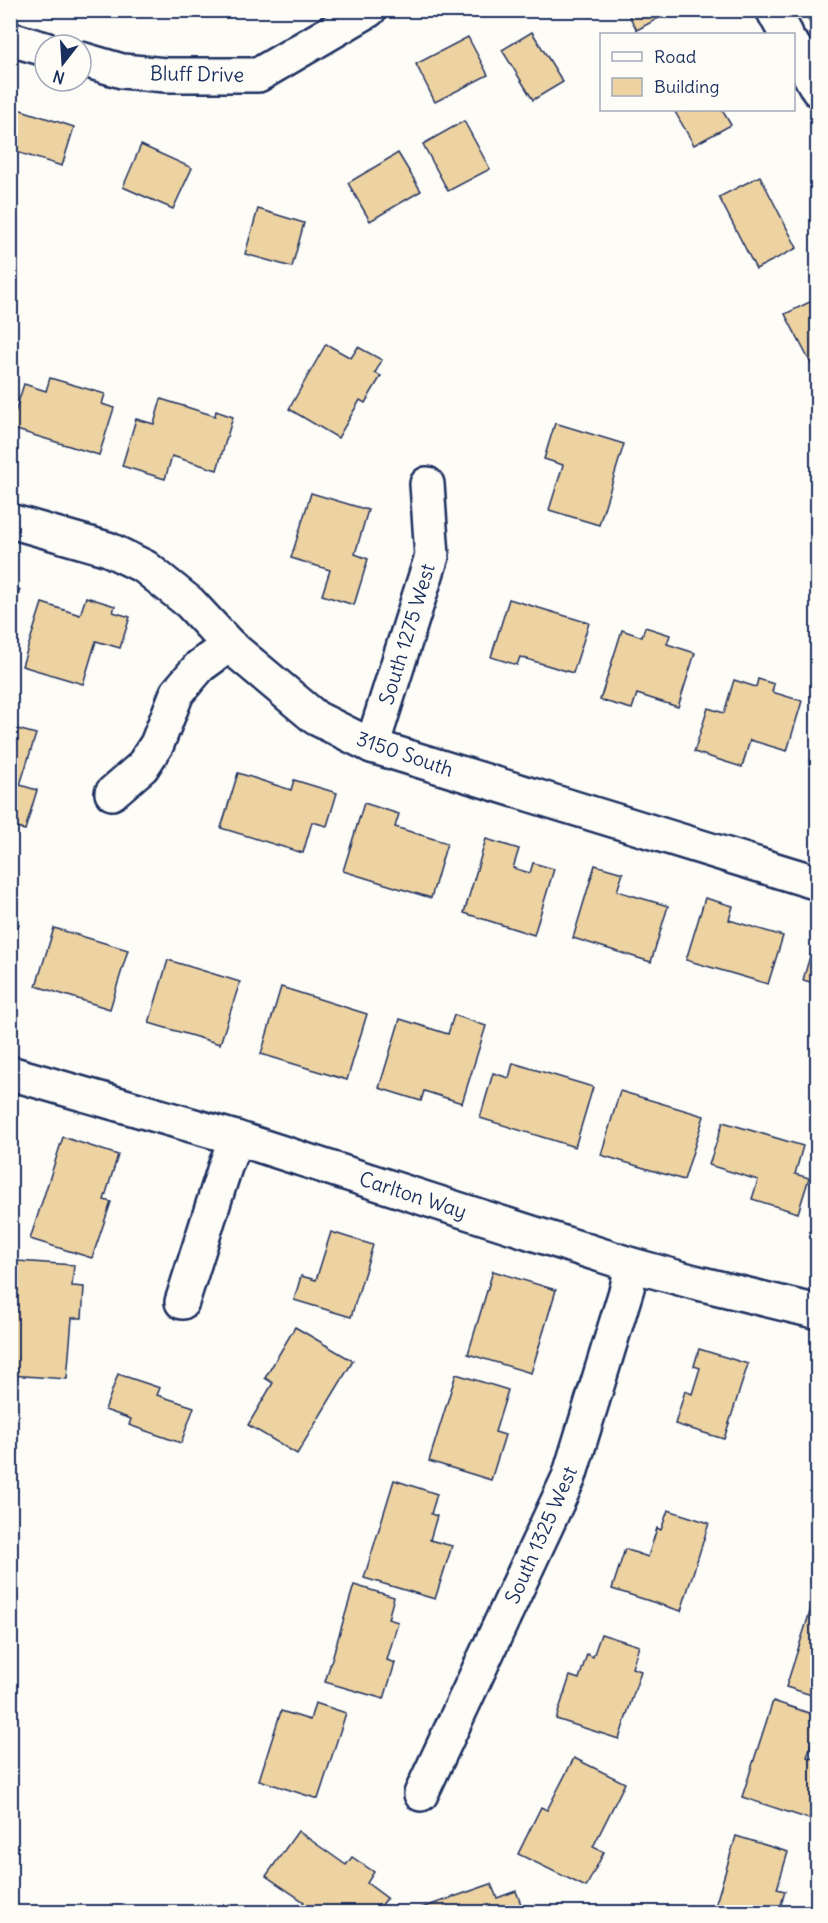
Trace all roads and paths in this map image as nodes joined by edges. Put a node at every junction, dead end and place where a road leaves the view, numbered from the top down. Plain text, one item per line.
1 (369, 10) edge
2 (773, 10) edge
3 (785, 33) edge
4 (10, 39) edge
5 (33, 46) edge
6 (795, 49) edge
7 (93, 63) edge
8 (818, 90) edge
9 (427, 484) dead end
10 (10, 521) edge
11 (229, 645) junction
12 (372, 746) junction
13 (112, 793) dead end
14 (818, 883) edge
15 (10, 1073) edge
16 (236, 1138) junction
17 (632, 1265) junction
18 (182, 1302) dead end
19 (818, 1312) edge
20 (421, 1794) dead end

1 - 7 street, Bluff Drive
2 - 3 street
4 - 5 street
6 - 8 street
9 - 12 street, South 1275 West
10 - 11 street, 3150 South
11 - 12 street, 3150 South
11 - 13 street
12 - 14 street, 3150 South
15 - 16 street, Carlton Way
16 - 17 street, Carlton Way
16 - 18 street
17 - 19 street, Carlton Way
17 - 20 street, South 1325 West

